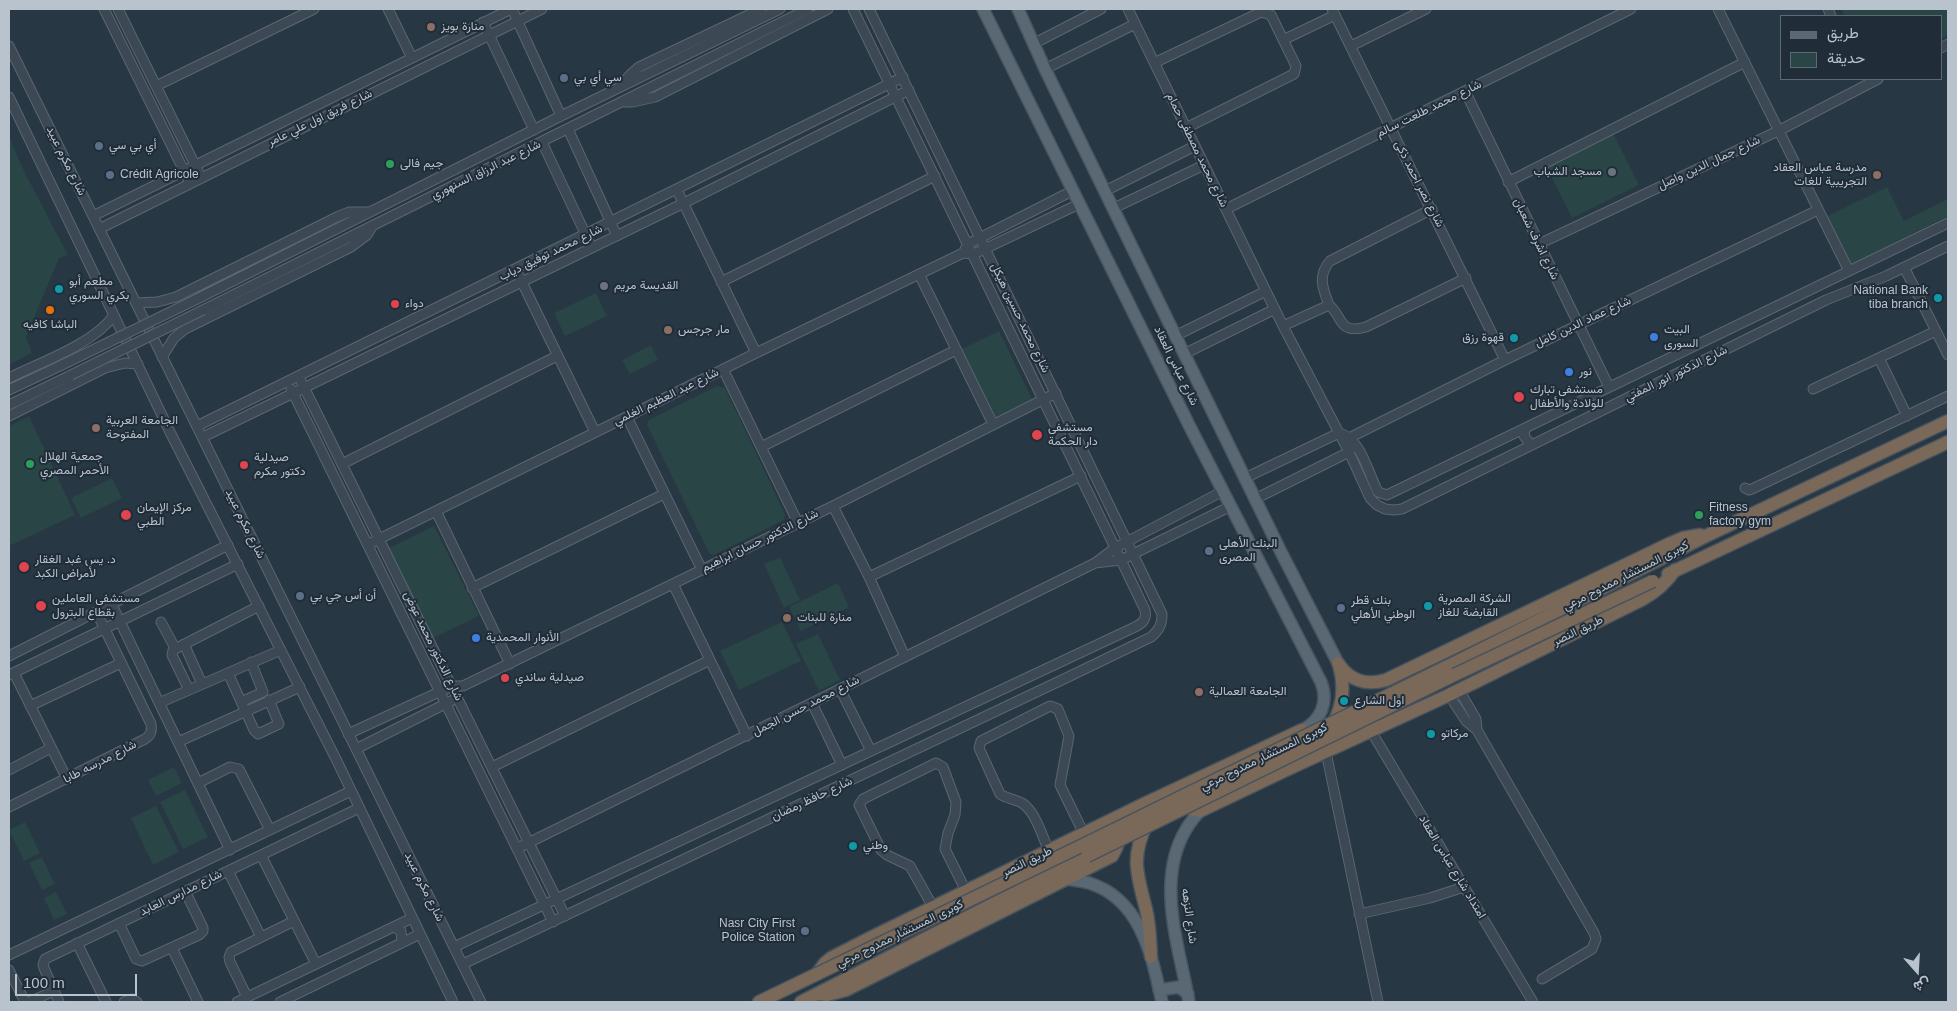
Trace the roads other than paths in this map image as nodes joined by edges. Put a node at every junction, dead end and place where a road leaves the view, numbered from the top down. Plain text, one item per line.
1 (118, 9) edge
2 (314, 9) edge
3 (388, 9) edge
4 (512, 9) edge
5 (542, 9) edge
6 (761, 9) edge
7 (780, 9) edge
8 (808, 9) edge
9 (828, 9) edge
10 (853, 9) edge
11 (869, 9) edge
12 (983, 9) edge
13 (1018, 9) edge
14 (1101, 9) edge
15 (1128, 9) edge
16 (1426, 9) edge
17 (1718, 9) edge
18 (107, 10) edge
19 (1628, 10) edge
20 (1334, 12) edge
21 (518, 20) junction
22 (483, 22) junction
23 (1135, 24) junction
24 (489, 35) junction
25 (1283, 40) junction
26 (1033, 44) junction
27 (9, 46) edge
28 (1350, 46) junction
29 (412, 58) junction
30 (1745, 62) junction
31 (1154, 63) junction
32 (1045, 69) junction
33 (903, 77) junction
34 (1864, 82) edge
35 (890, 84) junction
36 (156, 86) junction
37 (616, 90) junction
38 (909, 90) junction
39 (1465, 91) junction
40 (896, 96) junction
41 (9, 97) edge
42 (622, 102) junction
43 (562, 116) junction
44 (1186, 128) junction
45 (1391, 128) junction
46 (568, 129) junction
47 (534, 130) junction
48 (1780, 130) junction
49 (542, 142) junction
50 (1195, 146) junction
51 (194, 165) junction
52 (1204, 165) junction
53 (183, 170) junction
54 (936, 176) junction
55 (201, 178) junction
56 (1508, 182) junction
57 (190, 183) junction
58 (678, 190) junction
59 (1072, 191) junction
60 (1105, 191) junction
61 (684, 203) junction
62 (1079, 204) junction
63 (1114, 208) junction
64 (1226, 209) junction
65 (1432, 209) junction
66 (1818, 210) junction
67 (369, 212) junction
68 (92, 216) junction
69 (1948, 222) edge
70 (611, 223) junction
71 (374, 225) junction
72 (99, 229) junction
73 (586, 235) junction
74 (617, 236) junction
75 (981, 238) junction
76 (968, 244) junction
77 (1539, 244) junction
78 (1948, 246) edge
79 (592, 248) junction
80 (986, 248) junction
81 (963, 253) junction
82 (974, 254) junction
83 (1904, 267) junction
84 (516, 270) junction
85 (1849, 271) junction
86 (919, 274) junction
87 (1466, 278) junction
88 (522, 282) junction
89 (721, 282) junction
90 (1266, 291) junction
91 (176, 297) junction
92 (136, 303) junction
93 (1329, 305) junction
94 (1275, 309) junction
95 (114, 315) junction
96 (1578, 325) junction
97 (191, 326) junction
98 (1284, 326) junction
99 (1936, 331) junction
100 (1175, 336) junction
101 (78, 344) junction
102 (956, 350) junction
103 (756, 353) junction
104 (1184, 354) junction
105 (1948, 355) edge
106 (557, 356) junction
107 (162, 357) junction
108 (1879, 358) junction
109 (1505, 360) junction
110 (138, 364) junction
111 (723, 369) junction
112 (95, 372) junction
113 (299, 377) junction
114 (9, 378) edge
115 (288, 382) junction
116 (1609, 387) junction
117 (305, 389) junction
118 (1813, 389) dead end
119 (9, 390) edge
120 (1056, 393) junction
121 (294, 394) junction
122 (1948, 396) edge
123 (1044, 399) junction
124 (9, 405) edge
125 (9, 416) edge
126 (1907, 416) junction
127 (627, 417) junction
128 (1948, 421) edge
129 (994, 424) junction
130 (197, 426) junction
131 (1525, 428) junction
132 (595, 432) junction
133 (202, 437) junction
134 (1344, 437) junction
135 (1505, 438) junction
136 (1948, 442) edge
137 (1531, 445) junction
138 (761, 447) junction
139 (1349, 452) junction
140 (1512, 454) junction
141 (342, 464) junction
142 (1081, 476) junction
143 (1245, 478) junction
144 (1745, 488) dead end
145 (1224, 491) junction
146 (664, 494) junction
147 (1387, 495) joint
148 (1255, 499) junction
149 (832, 506) junction
150 (1231, 506) junction
151 (436, 511) junction
152 (798, 523) junction
153 (1708, 535) junction
154 (380, 538) junction
155 (1126, 542) junction
156 (369, 544) junction
157 (228, 545) junction
158 (1115, 548) junction
159 (1132, 554) junction
160 (1121, 560) junction
161 (1095, 563) junction
162 (238, 564) junction
163 (702, 570) junction
164 (1675, 570) junction
165 (869, 577) junction
166 (673, 584) junction
167 (472, 588) junction
168 (112, 605) junction
169 (259, 606) junction
170 (97, 612) junction
171 (120, 621) junction
172 (1144, 621) joint
173 (161, 622) dead end
174 (104, 628) junction
175 (1159, 628) joint
176 (1131, 629) junction
177 (1137, 643) junction
178 (184, 644) junction
179 (175, 648) junction
180 (281, 650) junction
181 (9, 656) edge
182 (905, 657) junction
183 (710, 660) junction
184 (251, 662) junction
185 (121, 663) junction
186 (1338, 663) junction
187 (510, 664) junction
188 (228, 673) junction
189 (11, 674) edge
190 (1386, 680) junction
191 (202, 684) junction
192 (452, 686) junction
193 (464, 686) junction
194 (300, 687) junction
195 (840, 689) junction
196 (189, 690) junction
197 (441, 691) junction
198 (1454, 692) junction
199 (457, 697) junction
200 (269, 700) junction
201 (159, 702) junction
202 (447, 703) junction
203 (812, 703) junction
204 (30, 706) junction
205 (243, 707) junction
206 (1412, 712) junction
207 (1302, 730) joint
208 (1371, 731) junction
209 (348, 734) junction
210 (747, 736) junction
211 (178, 742) junction
212 (51, 748) junction
213 (356, 749) junction
214 (872, 751) junction
215 (1326, 752) junction
216 (842, 765) junction
217 (492, 767) junction
218 (1288, 769) junction
219 (9, 770) edge
220 (67, 779) junction
221 (198, 783) junction
222 (1188, 784) junction
223 (351, 792) junction
224 (9, 808) edge
225 (359, 808) junction
226 (1200, 811) junction
227 (1101, 825) junction
228 (267, 832) junction
229 (1084, 834) junction
230 (529, 842) junction
231 (518, 848) junction
232 (272, 849) junction
233 (230, 850) junction
234 (1049, 851) junction
235 (261, 855) junction
236 (228, 871) junction
237 (1066, 879) junction
238 (1464, 887) junction
239 (185, 891) junction
240 (966, 891) junction
241 (556, 900) junction
242 (546, 905) junction
243 (933, 907) junction
244 (1359, 914) junction
245 (564, 916) junction
246 (412, 918) junction
247 (294, 921) junction
248 (553, 922) junction
249 (119, 923) junction
250 (394, 926) junction
251 (420, 934) junction
252 (261, 937) junction
253 (402, 942) junction
254 (77, 943) junction
255 (172, 948) junction
256 (454, 948) junction
257 (9, 955) edge
258 (1152, 957) junction
259 (316, 964) junction
260 (463, 964) junction
261 (9, 970) edge
262 (817, 974) junction
263 (1542, 980) dead end
264 (54, 990) junction
265 (1159, 990) junction
266 (247, 997) junction
267 (816, 997) edge
268 (1189, 998) edge
269 (25, 1002) edge
270 (29, 1002) edge
271 (60, 1002) edge
272 (106, 1002) edge
273 (124, 1002) edge
274 (137, 1002) edge
275 (198, 1002) edge
276 (237, 1002) edge
277 (280, 1002) edge
278 (453, 1002) edge
279 (481, 1002) edge
280 (759, 1002) edge
281 (801, 1002) edge
282 (1162, 1002) edge
283 (1378, 1002) edge
284 (1534, 1002) edge

1 - 36 street
2 - 36 street
3 - 29 street
4 - 21 street
4 - 22 street, شارع فريق اول علي عامر
5 - 21 street, شارع فريق اول علي عامر
6 - 37 street, شارع عبد الرزاق السنهوري
7 - 37 street
8 - 42 street
9 - 42 street, شارع عبد الرزاق السنهوري
10 - 35 street, شارع محمد حسين هيكل
11 - 33 street, شارع محمد حسين هيكل
12 - 59 main road, شارع عباس العقاد
13 - 26 main road, شارع عباس العقاد
14 - 26 street
15 - 23 street, شارع محمد مصطفى حمام
16 - 28 street
17 - 30 street
18 - 53 street
19 - 39 street, شارع محمد طلعت سالم
20 - 25 street
20 - 28 street, شارع نصر احمد ذكى
21 - 24 street, شارع فريق اول علي عامر
21 - 43 street
22 - 24 street
22 - 29 street, شارع فريق اول علي عامر
23 - 31 street, شارع محمد مصطفى حمام
23 - 32 street
24 - 47 street
24 - 55 street, شارع فريق اول علي عامر
25 - 31 street
25 - 44 street
26 - 32 main road, شارع عباس العقاد
27 - 68 street, شارع مكرم عبيد
28 - 45 street, شارع نصر احمد ذكى
29 - 51 street, شارع فريق اول علي عامر
30 - 48 street
30 - 56 street
31 - 44 street, شارع محمد مصطفى حمام
32 - 60 main road, شارع عباس العقاد
33 - 35 street, شارع محمد توفيق دياب
33 - 38 street, شارع محمد حسين هيكل
34 - 48 street, شارع جمال الدين واصل
35 - 40 street, شارع محمد حسين هيكل
35 - 58 street, شارع محمد توفيق دياب
36 - 51 street
37 - 43 street, شارع عبد الرزاق السنهوري
38 - 40 street, شارع محمد توفيق دياب
38 - 75 street, شارع محمد حسين هيكل
39 - 45 street, شارع محمد طلعت سالم
39 - 56 street, شارع اشرف شعبان
40 - 54 street, شارع محمد حسين هيكل
40 - 61 street, شارع محمد توفيق دياب
41 - 95 street, شارع مكرم عبيد
42 - 46 street, شارع عبد الرزاق السنهوري
43 - 47 street, شارع عبد الرزاق السنهوري
44 - 50 street, شارع محمد مصطفى حمام
45 - 64 street, شارع محمد طلعت سالم
45 - 65 street, شارع نصر احمد ذكى
46 - 49 street, شارع عبد الرزاق السنهوري
46 - 70 street
47 - 67 street, شارع عبد الرزاق السنهوري
48 - 66 street
48 - 77 street, شارع جمال الدين واصل
49 - 71 street, شارع عبد الرزاق السنهوري
49 - 73 street
50 - 52 street, شارع محمد مصطفى حمام
50 - 60 street
51 - 53 street, شارع فريق اول علي عامر
51 - 55 street
52 - 63 street
52 - 64 street, شارع محمد مصطفى حمام
53 - 57 street
53 - 68 street, شارع فريق اول علي عامر
54 - 76 street, شارع محمد حسين هيكل
54 - 89 street
55 - 57 street, شارع فريق اول علي عامر
56 - 77 street, شارع اشرف شعبان
57 - 72 street, شارع فريق اول علي عامر
58 - 61 street
58 - 70 street, شارع محمد توفيق دياب
59 - 62 main road, شارع عباس العقاد
59 - 75 street
60 - 63 main road, شارع عباس العقاد
61 - 74 street, شارع محمد توفيق دياب
61 - 89 street
62 - 80 street
62 - 145 main road, شارع عباس العقاد
63 - 100 main road, شارع عباس العقاد
64 - 90 street, شارع محمد مصطفى حمام
65 - 87 street, شارع نصر احمد ذكى
65 - 93 street
66 - 85 street
66 - 96 street, شارع عماد الدين كامل
67 - 91 street, شارع عبد الرزاق السنهوري
67 - 119 street, bridge
68 - 72 street, شارع مكرم عبيد
69 - 85 street, شارع الدكتور انور المفتي
70 - 73 street, شارع محمد توفيق دياب
70 - 74 street
71 - 97 street, شارع عبد الرزاق السنهوري
71 - 124 street, bridge
72 - 92 street, شارع مكرم عبيد
73 - 79 street
73 - 84 street, شارع محمد توفيق دياب
74 - 79 street, شارع محمد توفيق دياب
75 - 76 street
75 - 80 street, شارع محمد حسين هيكل
76 - 81 street
76 - 82 street, شارع محمد حسين هيكل
77 - 96 street, شارع اشرف شعبان
78 - 83 street, شارع الدكتور انور المفتي
79 - 88 street, شارع محمد توفيق دياب
80 - 82 street
80 - 120 street, شارع محمد حسين هيكل
81 - 82 street
81 - 86 street, شارع عبد العظيم الغلمي
82 - 123 street, شارع محمد حسين هيكل
83 - 99 street
83 - 137 street, شارع الدكتور انور المفتي
84 - 88 street
84 - 113 street, شارع محمد توفيق دياب
85 - 116 street, شارع الدكتور انور المفتي
86 - 102 street
86 - 103 street, شارع عبد العظيم الغلمي
87 - 93 street
87 - 109 street, شارع نصر احمد ذكى
88 - 106 street
88 - 117 street, شارع محمد توفيق دياب
89 - 103 street
90 - 94 street, شارع محمد مصطفى حمام
90 - 100 street
91 - 92 street, شارع عبد الرزاق السنهوري
91 - 97 street
92 - 107 street, شارع مكرم عبيد
93 - 98 street
94 - 98 street, شارع محمد مصطفى حمام
94 - 104 street
95 - 101 street
95 - 110 street, شارع مكرم عبيد
96 - 109 street, شارع عماد الدين كامل
96 - 116 street, شارع اشرف شعبان
97 - 107 street, شارع عبد الرزاق السنهوري
98 - 134 street, شارع محمد مصطفى حمام
99 - 105 street
99 - 108 street
100 - 104 main road, شارع عباس العقاد
101 - 112 street
101 - 114 street
102 - 129 street
102 - 138 street
103 - 111 street, شارع عبد العظيم الغلمي
104 - 143 main road, شارع عباس العقاد
106 - 132 street
106 - 141 street
107 - 130 street, شارع مكرم عبيد
108 - 118 street
108 - 126 street
109 - 134 street, شارع عماد الدين كامل
110 - 112 street
110 - 157 street, شارع مكرم عبيد
111 - 127 street, شارع عبد العظيم الغلمي
111 - 138 street
112 - 125 street
113 - 115 street, شارع محمد توفيق دياب
113 - 117 street, شارع الدكتور محمد عوض
115 - 121 street, شارع الدكتور محمد عوض
115 - 130 street, شارع محمد توفيق دياب
116 - 131 street, شارع الدكتور انور المفتي
117 - 121 street, شارع محمد توفيق دياب
117 - 141 street, شارع الدكتور محمد عوض
120 - 123 street, شارع الدكتور حسان ابراهيم
120 - 155 street, شارع محمد حسين هيكل
121 - 133 street, شارع محمد توفيق دياب
121 - 156 street, شارع الدكتور محمد عوض
122 - 126 street
123 - 129 street, شارع الدكتور حسان ابراهيم
123 - 142 street, شارع محمد حسين هيكل
126 - 144 street
127 - 132 street, شارع عبد العظيم الغلمي
127 - 146 street
128 - 153 highway
129 - 149 street, شارع الدكتور حسان ابراهيم
130 - 133 street, شارع مكرم عبيد
131 - 135 street, شارع الدكتور انور المفتي
131 - 137 street
132 - 151 street, شارع عبد العظيم الغلمي
133 - 209 street, شارع مكرم عبيد
134 - 139 street
134 - 143 street, شارع عماد الدين كامل
134 - 147 street, شارع محمد مصطفى حمام
135 - 140 street
135 - 147 street, شارع الدكتور انور المفتي
136 - 164 highway, طريق النصر
137 - 140 street, شارع الدكتور انور المفتي
138 - 152 street
139 - 140 street, شارع الدكتور انور المفتي
139 - 148 street
141 - 154 street, شارع الدكتور محمد عوض
142 - 158 street, شارع محمد حسين هيكل
142 - 165 street
143 - 148 main road, شارع عباس العقاد
145 - 150 main road, شارع عباس العقاد
145 - 155 street, شارع محمد حسن الجمل
146 - 163 street
146 - 167 street
148 - 186 main road, شارع عباس العقاد
149 - 152 street, شارع الدكتور حسان ابراهيم
149 - 165 street
150 - 159 street, شارع محمد حسن الجمل
150 - 207 main road, شارع عباس العقاد
151 - 154 street, شارع عبد العظيم الغلمي
151 - 167 street
152 - 163 street, شارع الدكتور حسان ابراهيم
153 - 190 highway
153 - 262 highway, كوبرى المستشار ممدوح مرعي, bridge
154 - 156 street, شارع عبد العظيم الغلمي
154 - 192 street, شارع الدكتور محمد عوض
155 - 158 street, شارع محمد حسن الجمل
155 - 159 street, شارع محمد حسين هيكل
156 - 197 street, شارع الدكتور محمد عوض
157 - 162 street, شارع مكرم عبيد
157 - 168 street
158 - 160 street, شارع محمد حسين هيكل
158 - 161 street, شارع محمد حسن الجمل
159 - 160 street, شارع محمد حسن الجمل
159 - 175 street, شارع محمد حسين هيكل
160 - 161 street, شارع محمد حسن الجمل
160 - 172 street, شارع محمد حسين هيكل
161 - 182 street, شارع محمد حسن الجمل
162 - 169 street, شارع مكرم عبيد
162 - 171 street
163 - 166 street, شارع الدكتور حسان ابراهيم
164 - 198 highway, طريق النصر
164 - 267 highway, كوبرى المستشار ممدوح مرعي, bridge
165 - 182 street
166 - 183 street
166 - 187 street, شارع الدكتور حسان ابراهيم
167 - 187 street
168 - 170 street
168 - 171 street
169 - 178 street
169 - 180 street, شارع مكرم عبيد
170 - 174 street, شارع مدرسه طابا
170 - 181 street
171 - 174 street
171 - 201 street
172 - 176 street, شارع حافظ رمضان
173 - 179 street
174 - 185 street, شارع مدرسه طابا
174 - 189 street
175 - 177 street, شارع حافظ رمضان
176 - 177 street
176 - 214 street, شارع حافظ رمضان
177 - 245 street, شارع حافظ رمضان
178 - 179 street
178 - 191 street
179 - 196 street
180 - 184 street
180 - 194 street, شارع مكرم عبيد
182 - 195 street, شارع محمد حسن الجمل
183 - 210 street
183 - 217 street
184 - 188 street
184 - 205 street
185 - 204 street
185 - 220 street, شارع مدرسه طابا
186 - 190 highway
186 - 218 highway
187 - 193 street, شارع الدكتور حسان ابراهيم
188 - 191 street
188 - 205 street
189 - 204 street
190 - 206 highway
191 - 196 street
192 - 193 street, شارع الدكتور حسان ابراهيم
192 - 197 street, شارع الدكتور حسان ابراهيم
192 - 199 street, شارع الدكتور محمد عوض
193 - 199 street
194 - 200 street
194 - 223 street, شارع مكرم عبيد
195 - 203 street, شارع محمد حسن الجمل
195 - 214 street
196 - 201 street
197 - 202 street, شارع الدكتور محمد عوض
197 - 209 street, شارع الدكتور حسان ابراهيم
198 - 206 highway, طريق النصر
198 - 263 street
199 - 202 street
199 - 217 street, شارع الدكتور محمد عوض
200 - 205 street
200 - 205 street
201 - 211 street
202 - 213 street
202 - 231 street, شارع الدكتور محمد عوض
203 - 210 street, شارع محمد حسن الجمل
203 - 216 street
204 - 212 street
205 - 211 street
206 - 208 highway, طريق النصر
207 - 222 highway, طريق النصر
208 - 215 highway, طريق النصر
208 - 238 street, امتداد شارع عباس العقاد
209 - 213 street, شارع مكرم عبيد
210 - 230 street, شارع محمد حسن الجمل
211 - 221 street
212 - 219 street
212 - 220 street
213 - 256 street, شارع مكرم عبيد
214 - 216 street, شارع حافظ رمضان
215 - 218 highway, طريق النصر
215 - 244 street
216 - 241 street, شارع حافظ رمضان
217 - 230 street, شارع الدكتور محمد عوض
218 - 226 highway, طريق النصر
220 - 224 street, شارع مدرسه طابا
221 - 228 street
221 - 233 street
222 - 226 highway
222 - 227 highway, طريق النصر
222 - 258 highway
223 - 225 street, شارع مكرم عبيد
223 - 228 street, شارع مدارس العابد
225 - 232 street, شارع مدارس العابد
225 - 246 street, شارع مكرم عبيد
226 - 268 main road, شارع النزهه
227 - 229 highway, طريق النصر
227 - 237 highway
228 - 232 street
228 - 233 street, شارع مدارس العابد
229 - 234 highway, طريق النصر
229 - 234 street
230 - 231 street, شارع محمد حسن الجمل
230 - 241 street, شارع الدكتور محمد عوض
231 - 242 street, شارع الدكتور محمد عوض
232 - 235 street, شارع مدارس العابد
233 - 257 street, شارع مدارس العابد
234 - 240 highway, طريق النصر
235 - 236 street, شارع مدارس العابد
235 - 247 street
236 - 239 street, شارع مدارس العابد
236 - 252 street
237 - 258 main road
237 - 267 highway
238 - 244 street
238 - 284 street, امتداد شارع عباس العقاد
239 - 249 street, شارع مدارس العابد
239 - 255 street
240 - 243 highway, طريق النصر
240 - 243 street
241 - 242 street, شارع حافظ رمضان
241 - 245 street, شارع الدكتور محمد عوض
242 - 248 street, شارع الدكتور محمد عوض
242 - 256 street, شارع حافظ رمضان
243 - 262 highway, طريق النصر
244 - 283 street
245 - 248 street, شارع حافظ رمضان
246 - 250 street
246 - 251 street, شارع مكرم عبيد
247 - 252 street
247 - 259 street
248 - 260 street, شارع حافظ رمضان
249 - 254 street, شارع مدارس العابد
249 - 255 street
250 - 253 street
250 - 259 street
251 - 253 street
251 - 278 street, شارع مكرم عبيد
252 - 266 street
253 - 277 street
254 - 264 street, شارع مدارس العابد
254 - 272 street
255 - 275 street
256 - 260 street, شارع مكرم عبيد
258 - 265 main road
259 - 266 street
260 - 279 street, شارع مكرم عبيد
261 - 269 street
262 - 280 highway, طريق النصر
264 - 270 street
264 - 271 street, شارع مدارس العابد
265 - 268 main road
265 - 282 main road
266 - 276 street
267 - 281 highway
273 - 274 street

